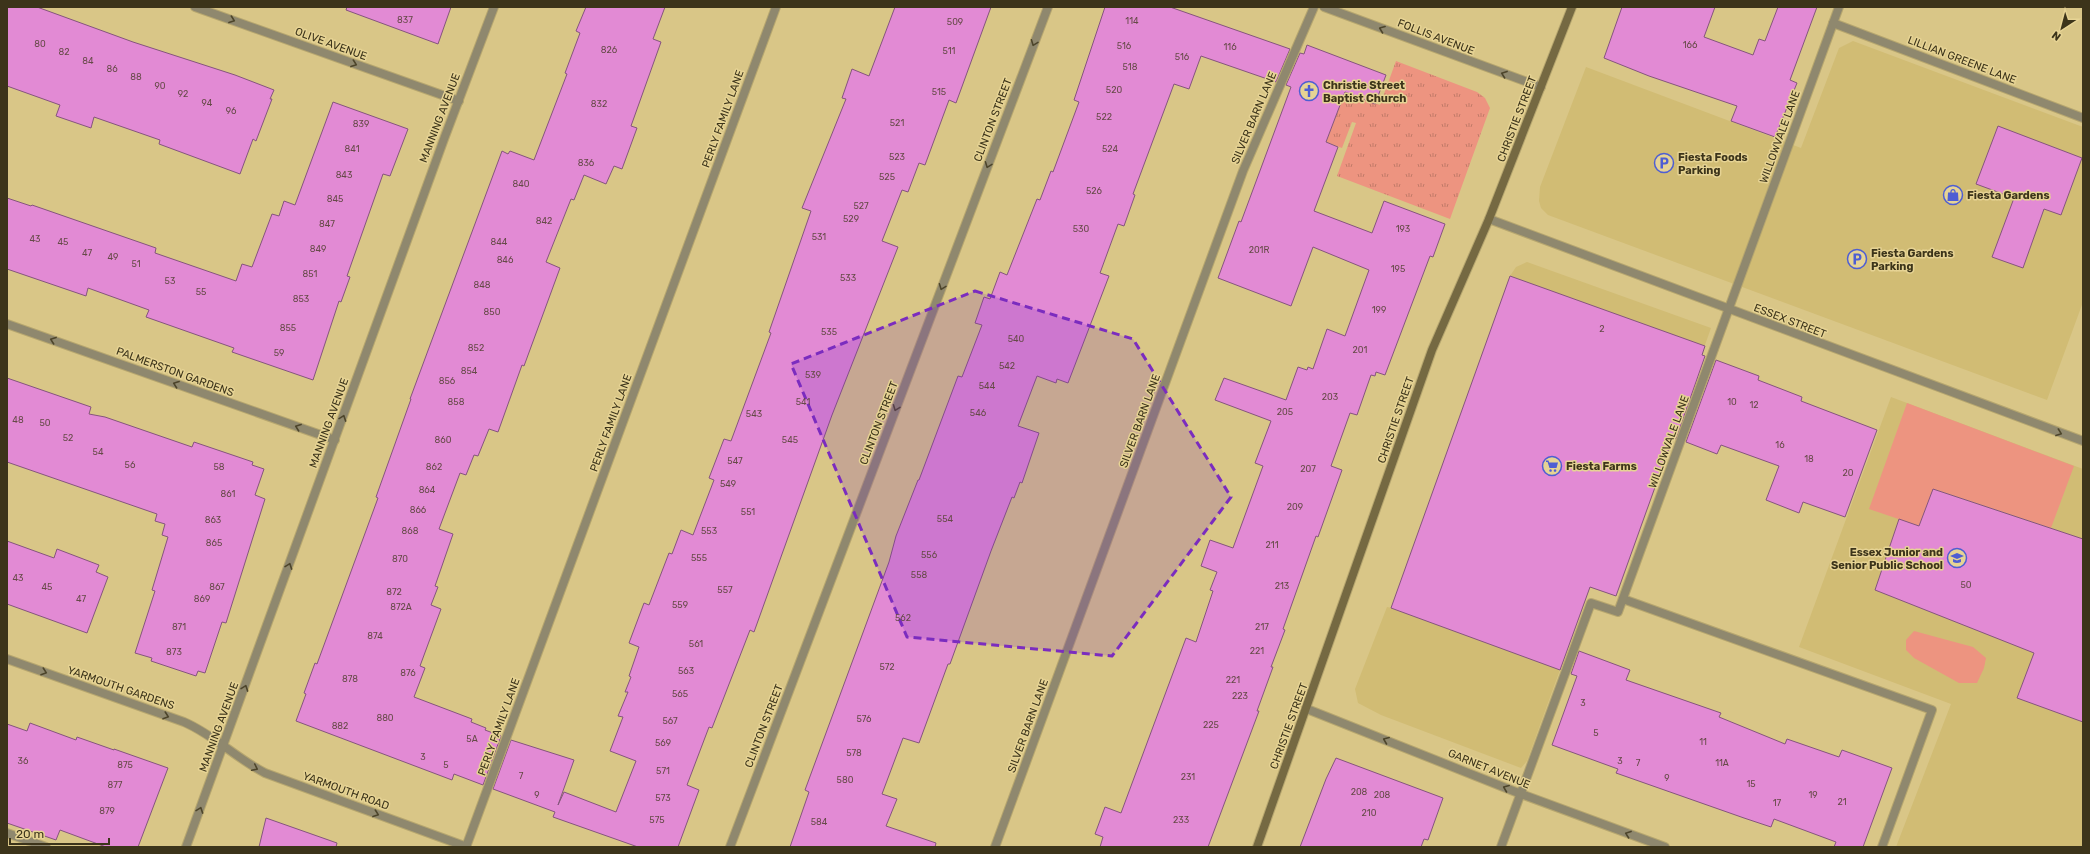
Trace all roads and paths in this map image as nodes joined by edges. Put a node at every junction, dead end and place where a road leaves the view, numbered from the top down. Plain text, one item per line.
1 (195, 7) edge
2 (494, 7) edge
3 (776, 7) edge
4 (1048, 7) edge
5 (1314, 7) edge
6 (1324, 7) edge
7 (1572, 7) edge
8 (1839, 7) edge
9 (1833, 23) junction
10 (1541, 87) junction
11 (459, 101) junction
12 (2083, 118) edge
13 (1489, 219) junction
14 (1730, 310) junction
15 (7, 324) edge
16 (335, 440) junction
17 (2083, 441) edge
18 (1623, 599) junction
19 (7, 659) edge
20 (1307, 709) junction
21 (223, 745) junction
22 (1521, 794) junction
23 (7, 833) edge
24 (46, 847) edge
25 (186, 847) edge
26 (467, 847) edge
27 (730, 847) edge
28 (995, 847) edge
29 (1257, 847) edge
30 (1501, 847) edge
31 (1665, 847) edge
32 (1882, 847) edge

1 -> 11 street, OLIVE AVENUE
2 - 11 street, MANNING AVENUE
3 - 26 street, PERLY FAMILY LANE
4 -> 27 street, CLINTON STREET
5 - 28 street, SILVER BARN LANE
10 -> 6 street, FOLLIS AVENUE
7 - 10 street, CHRISTIE STREET
8 - 9 street, WILLOWVALE LANE
9 - 12 street, LILLIAN GREENE LANE
9 - 14 street, WILLOWVALE LANE
10 - 13 street, CHRISTIE STREET
16 -> 11 street, MANNING AVENUE
13 - 14 street, ESSEX STREET
13 - 20 street, CHRISTIE STREET
14 -> 17 street, ESSEX STREET
14 - 18 street, WILLOWVALE LANE
16 -> 15 street, PALMERSTON GARDENS
21 -> 16 street, MANNING AVENUE
18 - 22 street, WILLOWVALE LANE
18 - 32 street
19 -> 21 street, YARMOUTH GARDENS
22 -> 20 street, GARNET AVENUE
20 - 29 street, CHRISTIE STREET
25 -> 21 street, MANNING AVENUE
21 -> 26 street, YARMOUTH ROAD
22 - 30 street, WILLOWVALE LANE
31 -> 22 street, GARNET AVENUE
23 - 24 street

